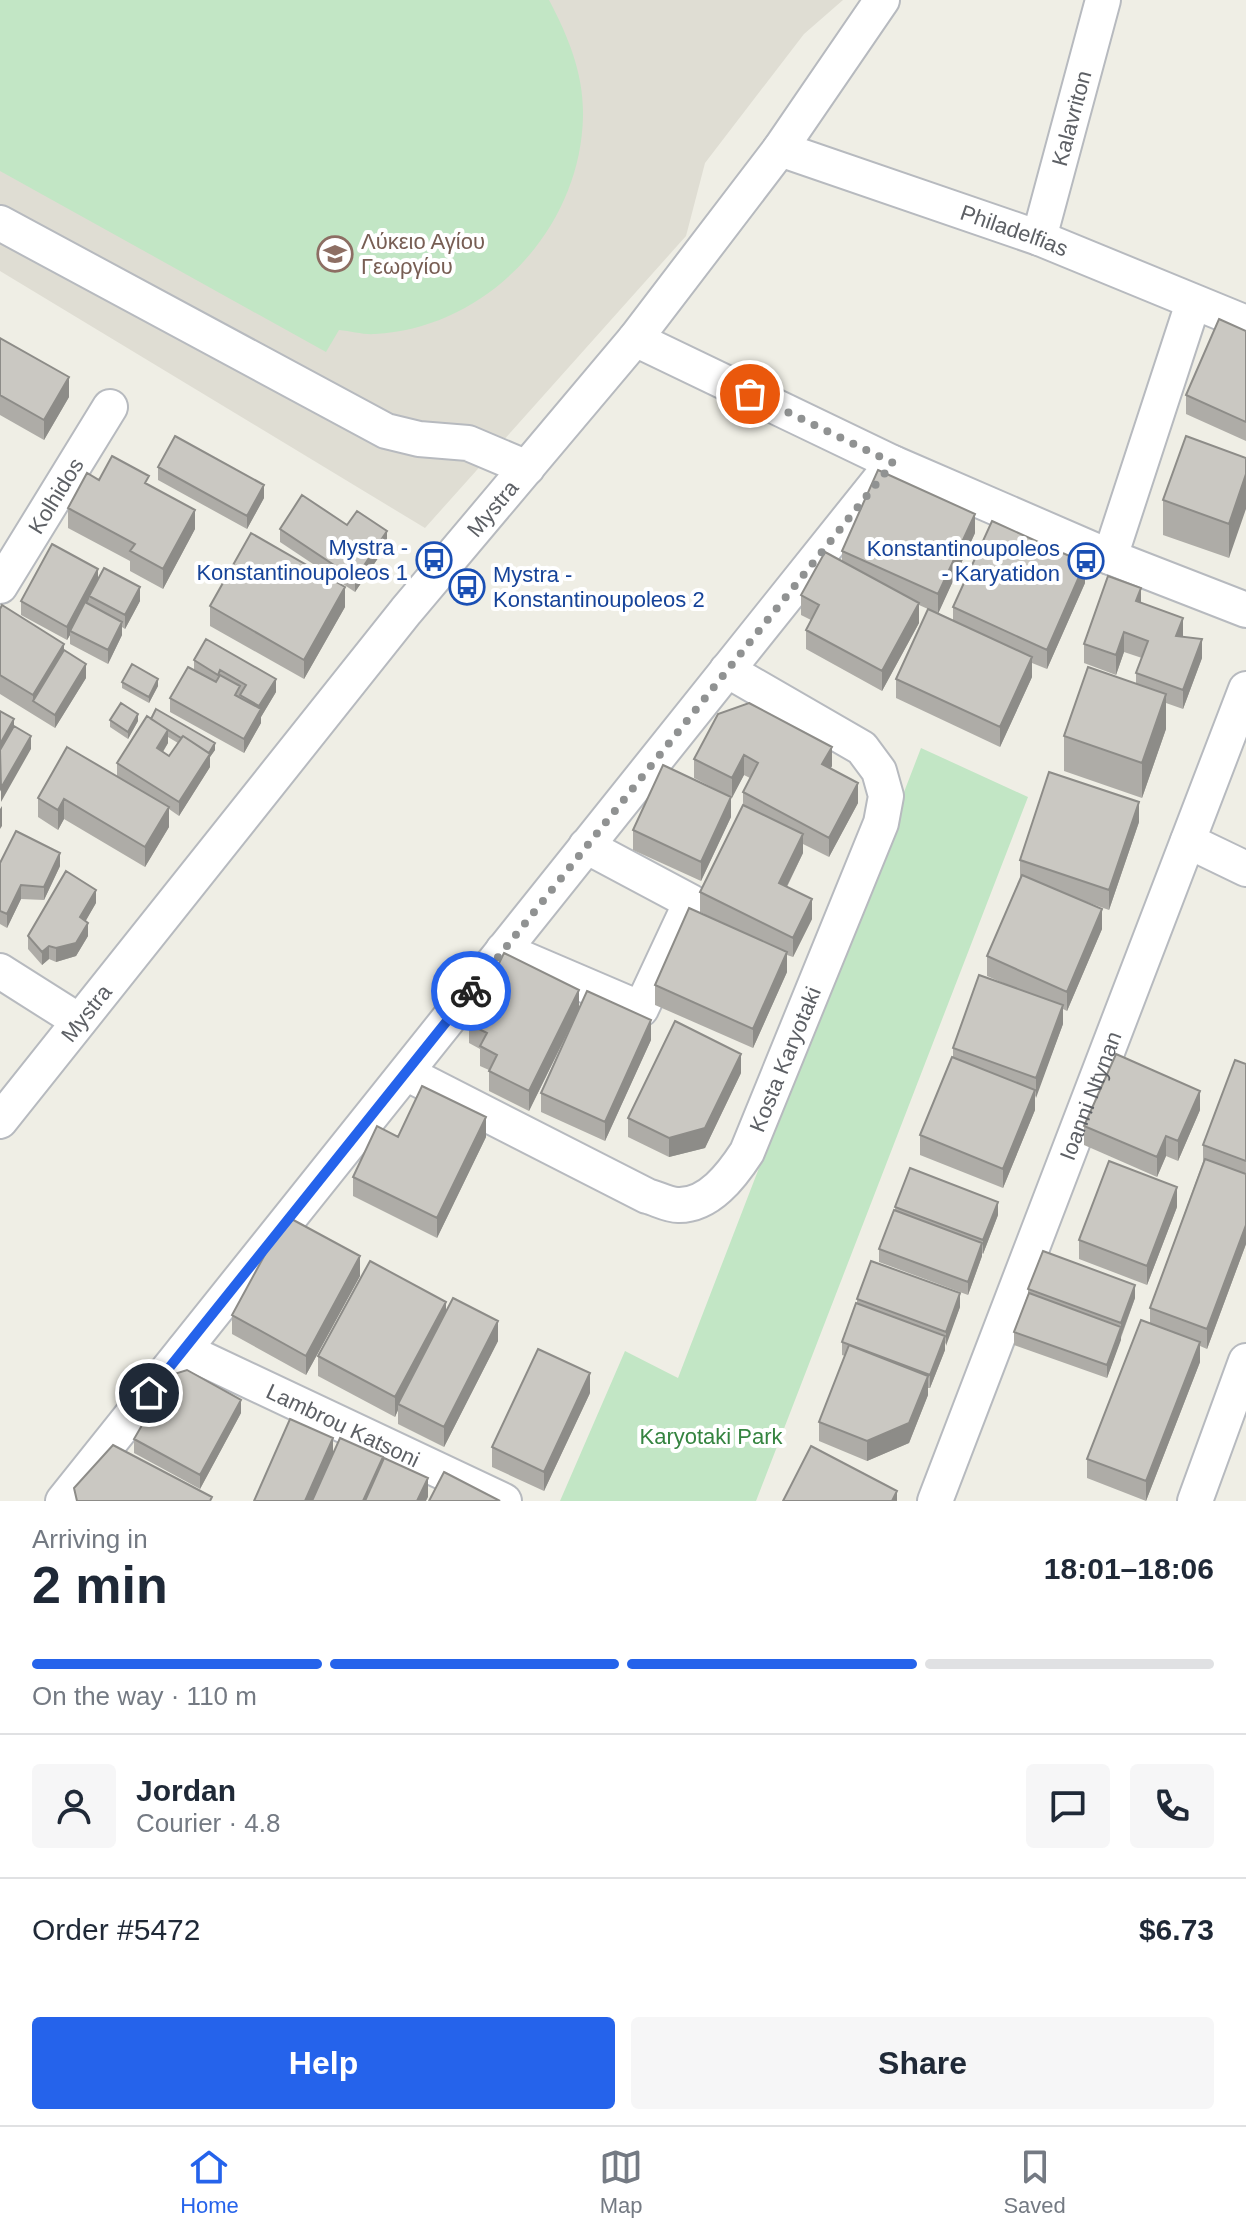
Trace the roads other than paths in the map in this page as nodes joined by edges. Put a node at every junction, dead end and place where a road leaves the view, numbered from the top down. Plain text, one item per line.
1 (882, 0) edge
2 (1103, 0) edge
3 (780, 149) junction
4 (0, 223) edge
5 (1039, 238) junction
6 (1193, 303) junction
7 (1246, 323) edge
8 (635, 339) junction
9 (110, 407) dead end
10 (893, 463) junction
11 (527, 468) junction
12 (1110, 557) junction
13 (0, 586) edge
14 (1246, 610) edge
15 (727, 670) junction
16 (1246, 689) edge
17 (1188, 841) junction
18 (586, 846) junction
19 (1246, 869) edge
20 (503, 950) junction
21 (0, 971) edge
22 (79, 1021) junction
23 (406, 1073) junction
24 (0, 1121) edge
25 (184, 1350) junction
26 (1246, 1361) edge
27 (1234, 1429) edge
28 (63, 1501) edge
29 (504, 1501) edge
30 (935, 1501) edge
31 (1195, 1501) edge

1 - 3 street, Mystra
2 - 5 street, Kalavriton
3 - 5 street, Philadelfias
3 - 8 street, Mystra
4 - 11 street
5 - 6 street, Philadelfias
6 - 7 street, Philadelfias
6 - 12 street
8 - 10 street
8 - 11 street, Mystra
9 - 13 street, Kolhidos
10 - 12 street
10 - 15 street
11 - 22 street, Mystra
12 - 14 street
15 - 18 street
15 - 23 street, Kosta Karyotaki
16 - 17 street, Ioanni Ntynan
17 - 19 street
17 - 30 street, Ioanni Ntynan
18 - 20 street
18 - 20 street
20 - 23 street
21 - 22 street
22 - 24 street, Mystra
23 - 25 street
25 - 28 street
25 - 29 street, Lambrou Katsoni
26 - 27 street
27 - 31 street

